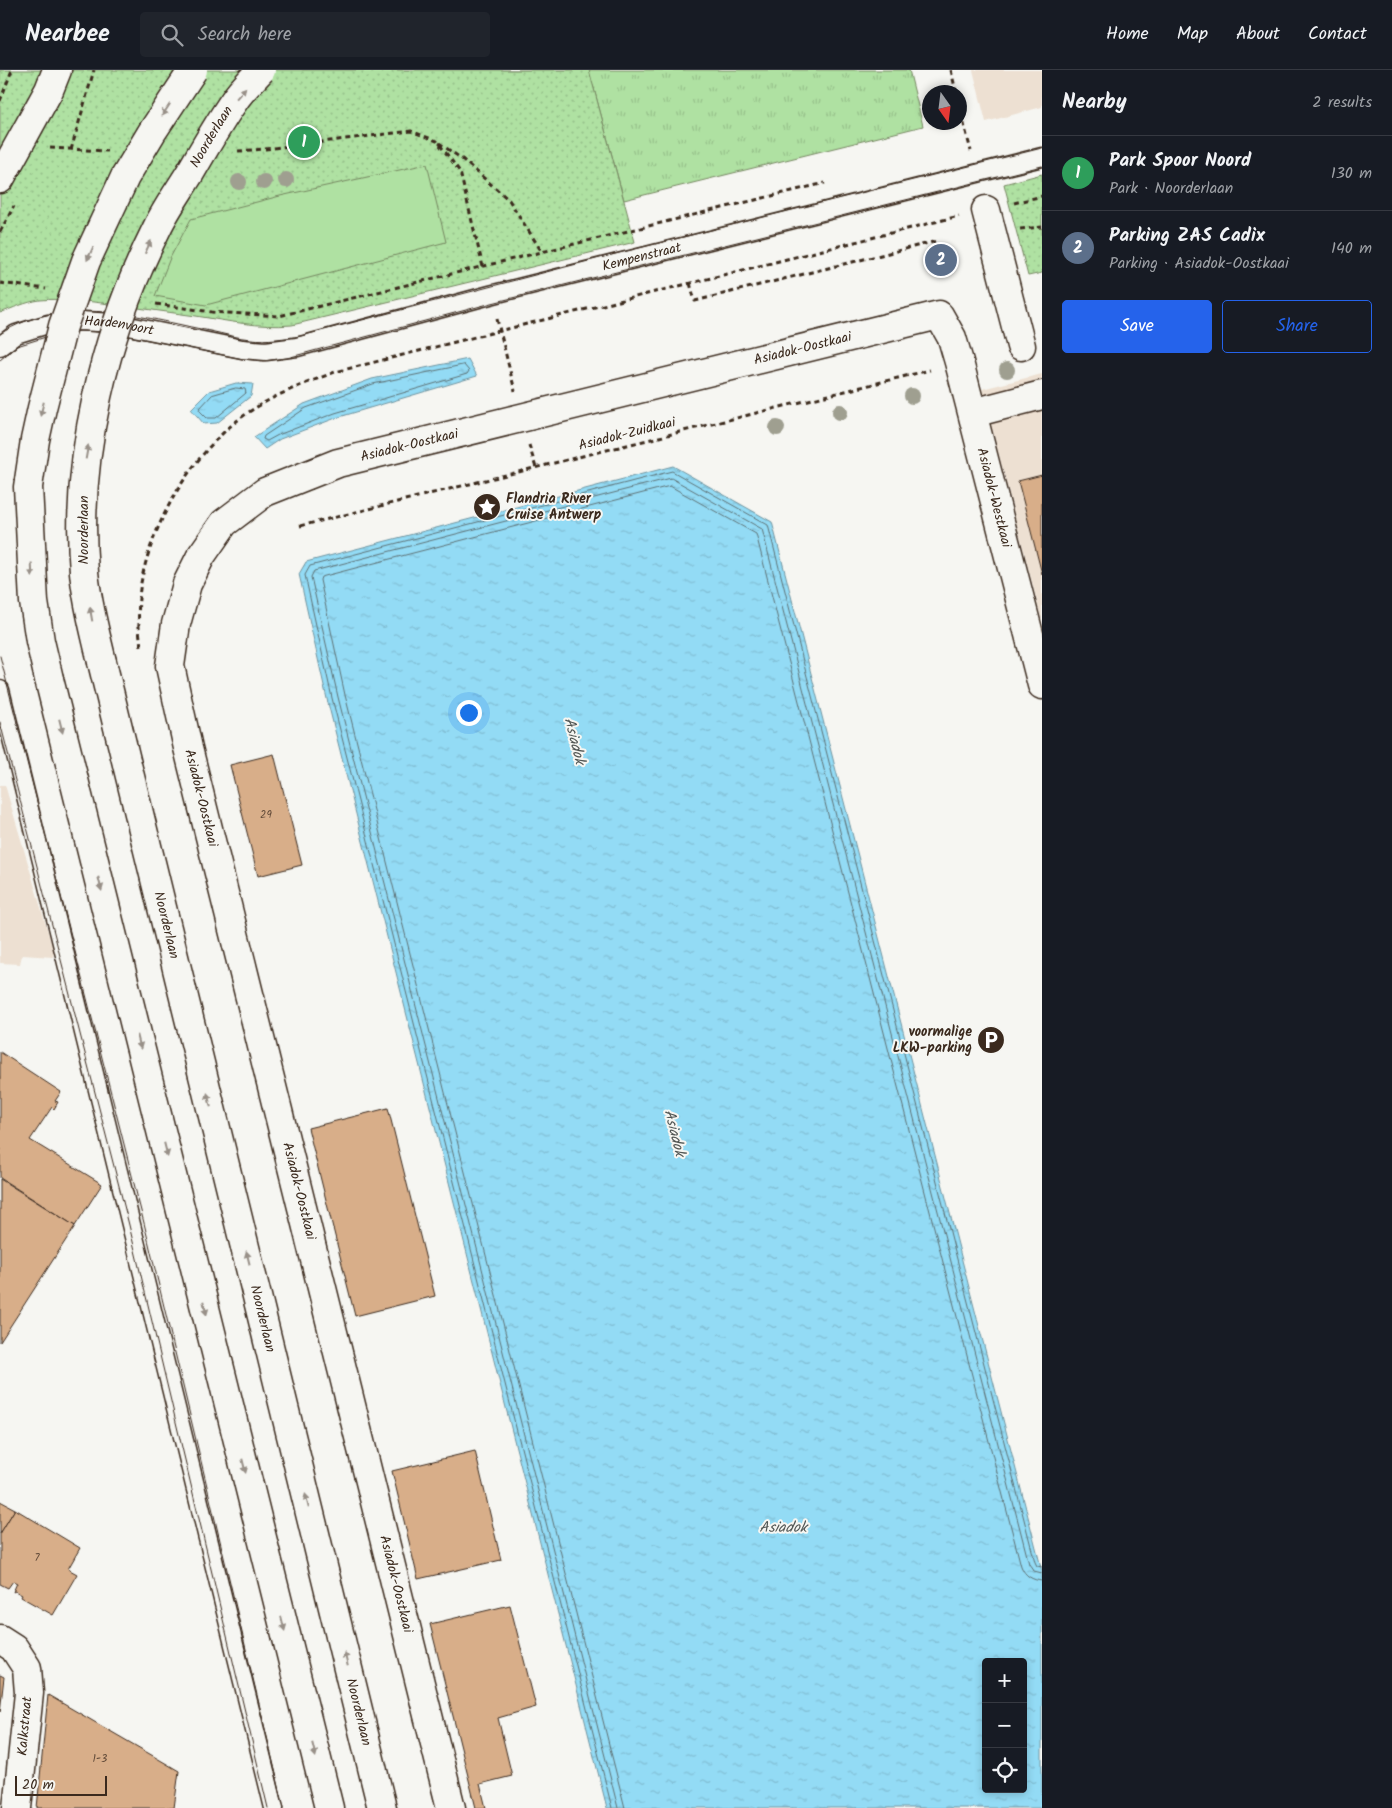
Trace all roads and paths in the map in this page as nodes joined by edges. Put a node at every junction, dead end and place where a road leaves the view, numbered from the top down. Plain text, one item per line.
1 (12, 70) edge
2 (57, 70) edge
3 (94, 70) edge
4 (193, 70) edge
5 (261, 70) edge
6 (951, 70) edge
7 (954, 85) edge
8 (0, 101) edge
9 (437, 141) junction
10 (970, 148) dead end
11 (265, 149) dead end
12 (71, 150) dead end
13 (961, 150) dead end
14 (1042, 157) edge
15 (0, 179) edge
16 (828, 182) dead end
17 (986, 210) joint
18 (937, 241) dead end
19 (542, 252) junction
20 (482, 266) junction
21 (0, 283) edge
22 (690, 283) junction
23 (46, 289) dead end
24 (148, 303) dead end
25 (940, 315) joint
26 (500, 332) dead end
27 (0, 346) edge
28 (1021, 346) dead end
29 (242, 349) joint
30 (959, 362) junction
31 (1042, 395) edge
32 (972, 413) junction
33 (300, 526) dead end
34 (1042, 685) edge
35 (0, 690) edge
36 (7, 1643) edge
37 (17, 1808) edge
38 (274, 1808) edge
39 (329, 1808) edge
40 (382, 1808) edge
41 (451, 1808) edge

1 - 8 path
2 - 15 main road
3 - 12 path
4 -> 39 main road, bridge
40 -> 5 main road, Noorderlaan, bridge
6 - 7 path
9 - 11 path
9 - 19 path
9 - 20 path
10 - 13 path
14 - 29 lane, Kempenstraat
16 - 19 path
17 - 22 path
17 - 28 main road
18 - 22 path
19 - 20 path
20 - 24 path
21 - 23 path
22 - 26 path
25 - 30 main road, Asiadok-Westkaai
25 - 41 main road, Asiadok-Oostkaai
27 - 29 lane, Hardenvoort
30 - 32 main road, Asiadok-Westkaai
30 - 33 path, Asiadok-Zuidkaai
31 - 32 main road
32 - 34 main road, Asiadok-Westkaai
35 - 38 lane
36 - 37 main road, Kalkstraat

